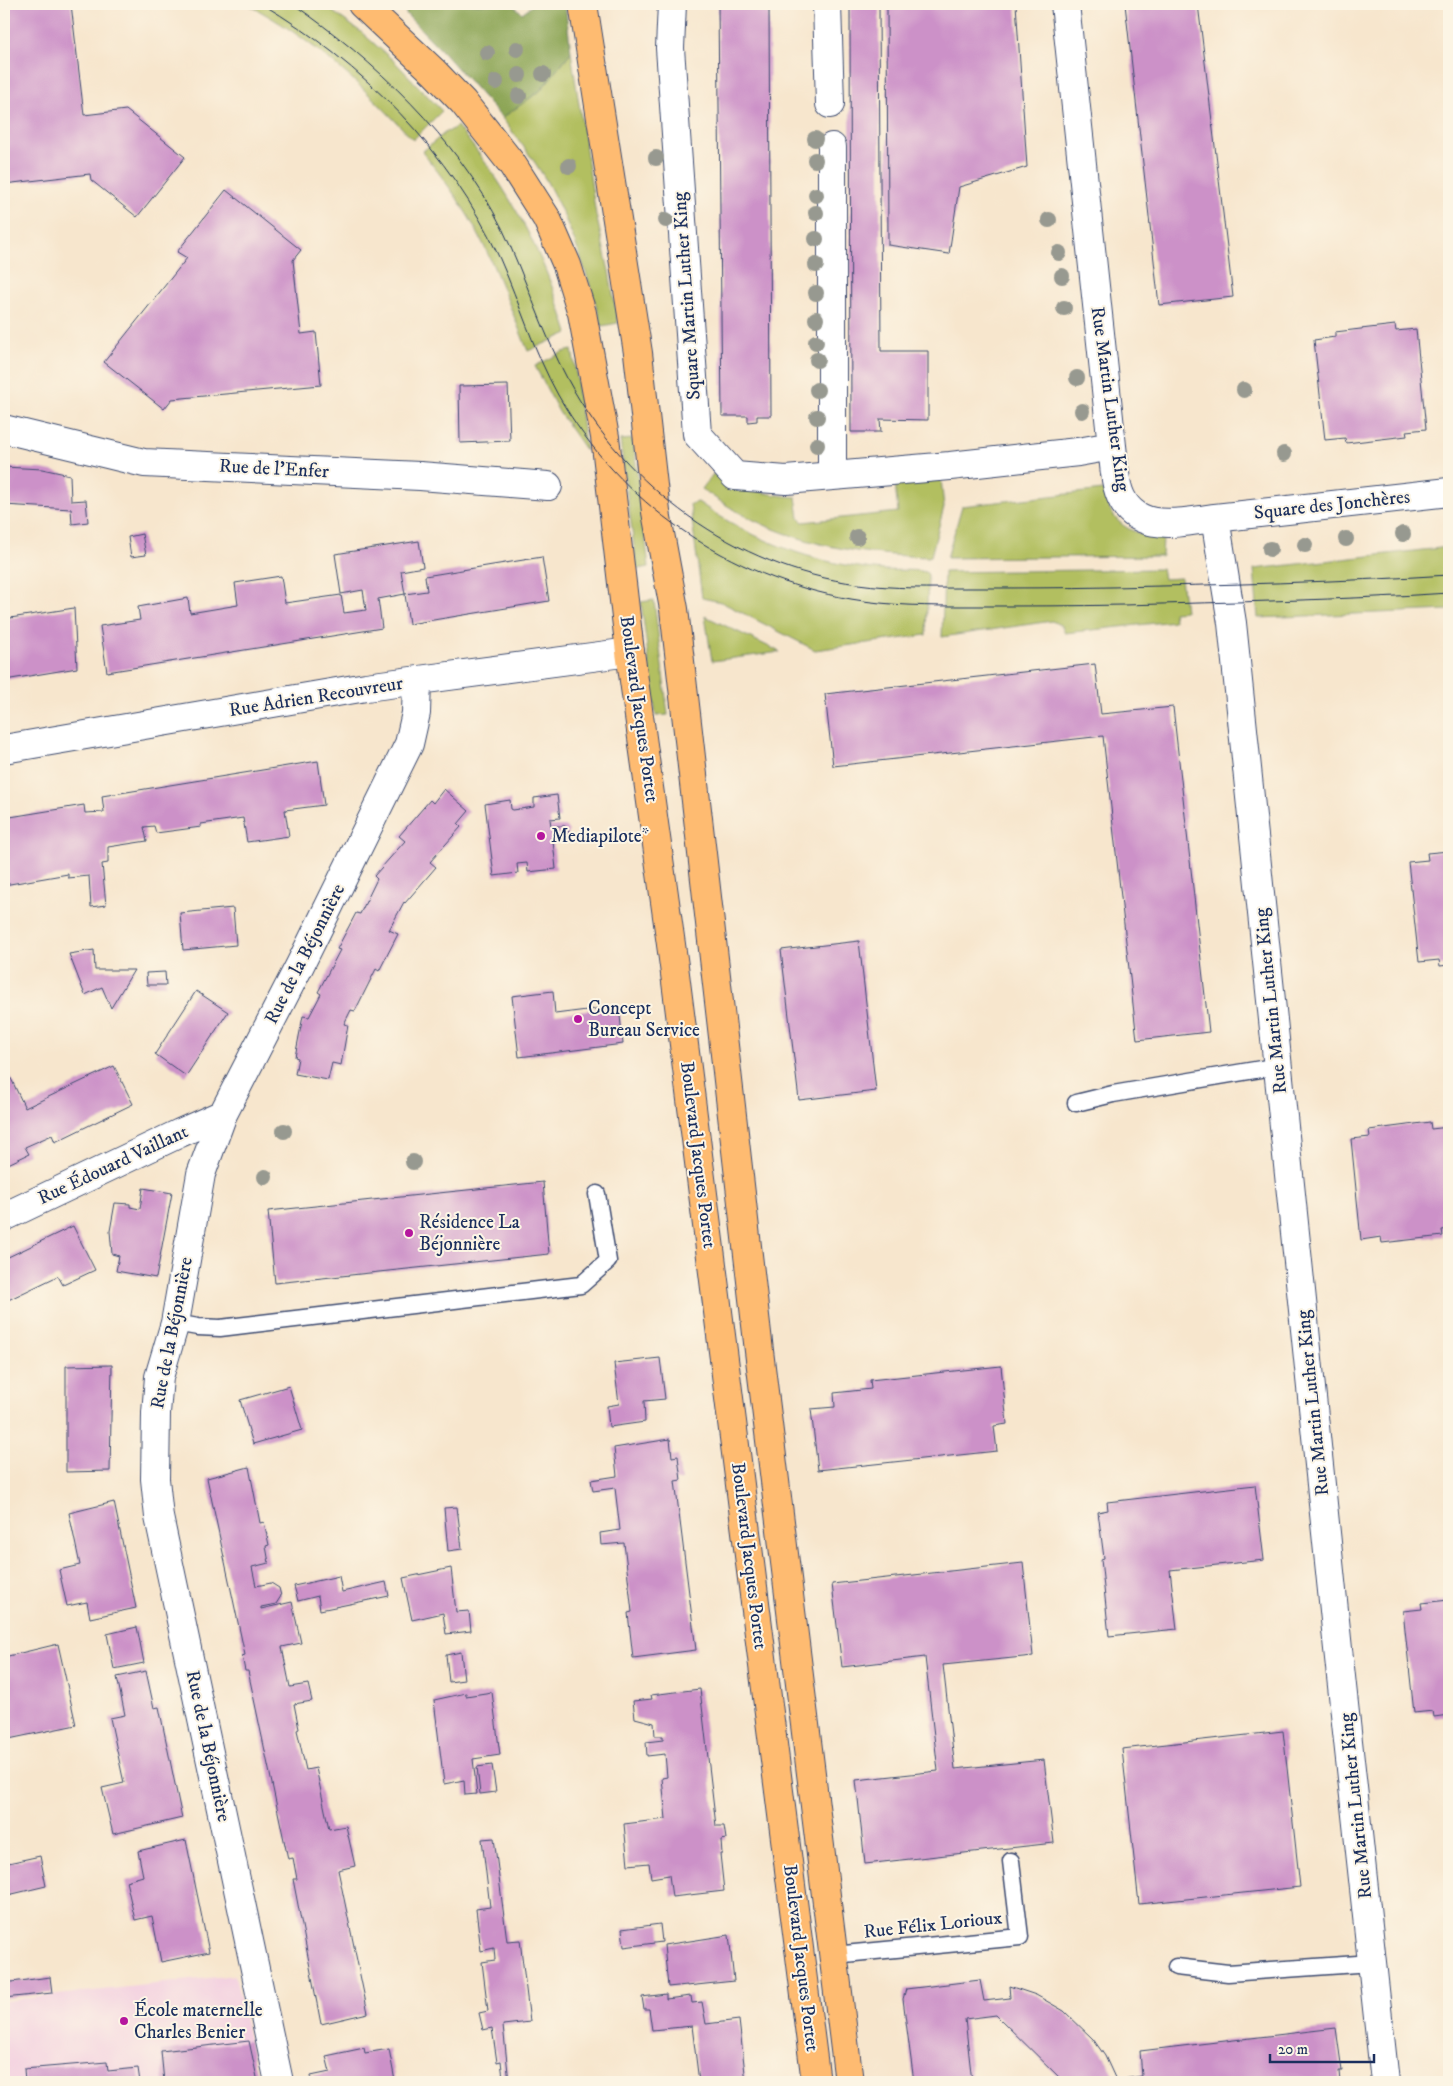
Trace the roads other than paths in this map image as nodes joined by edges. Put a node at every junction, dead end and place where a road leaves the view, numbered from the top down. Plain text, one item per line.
1 (362, 4) edge
2 (583, 4) edge
3 (672, 4) edge
4 (827, 4) edge
5 (1065, 4) edge
6 (830, 104) dead end
7 (832, 147) dead end
8 (4, 429) edge
9 (1112, 446) junction
10 (832, 476) junction
11 (548, 486) dead end
12 (1449, 492) edge
13 (1215, 518) junction
14 (630, 652) junction
15 (417, 681) junction
16 (4, 749) edge
17 (1279, 1066) junction
18 (1076, 1103) dead end
19 (223, 1114) junction
20 (597, 1194) dead end
21 (4, 1217) edge
22 (175, 1323) junction
23 (1011, 1861) dead end
24 (834, 1955) junction
25 (1372, 1963) junction
26 (1176, 1967) dead end
27 (279, 2082) edge
28 (816, 2082) edge
29 (849, 2082) edge
30 (1385, 2082) edge

1 - 14 main road, Boulevard Jacques Portet
2 - 24 main road, Boulevard Jacques Portet
3 - 10 street, Square Martin Luther King
4 - 6 street
5 - 9 street, Rue Martin Luther King
7 - 10 street
8 - 11 street, Rue de l'Enfer
9 - 10 street, Square Martin Luther King
9 - 13 street, Rue Martin Luther King
12 - 13 street, Square des Jonchères
13 - 17 street, Rue Martin Luther King
14 - 15 street, Rue Adrien Recouvreur
14 - 28 main road, Boulevard Jacques Portet
15 - 16 street, Rue Adrien Recouvreur
15 - 19 street, Rue de la Béjonnière
17 - 18 lane
17 - 25 street, Rue Martin Luther King
19 - 21 street, Rue Édouard Vaillant
19 - 22 street, Rue de la Béjonnière
20 - 22 lane
22 - 27 street, Rue de la Béjonnière
23 - 24 lane, Rue Félix Lorioux
24 - 29 main road, Boulevard Jacques Portet
25 - 26 lane
25 - 30 street, Rue Martin Luther King

